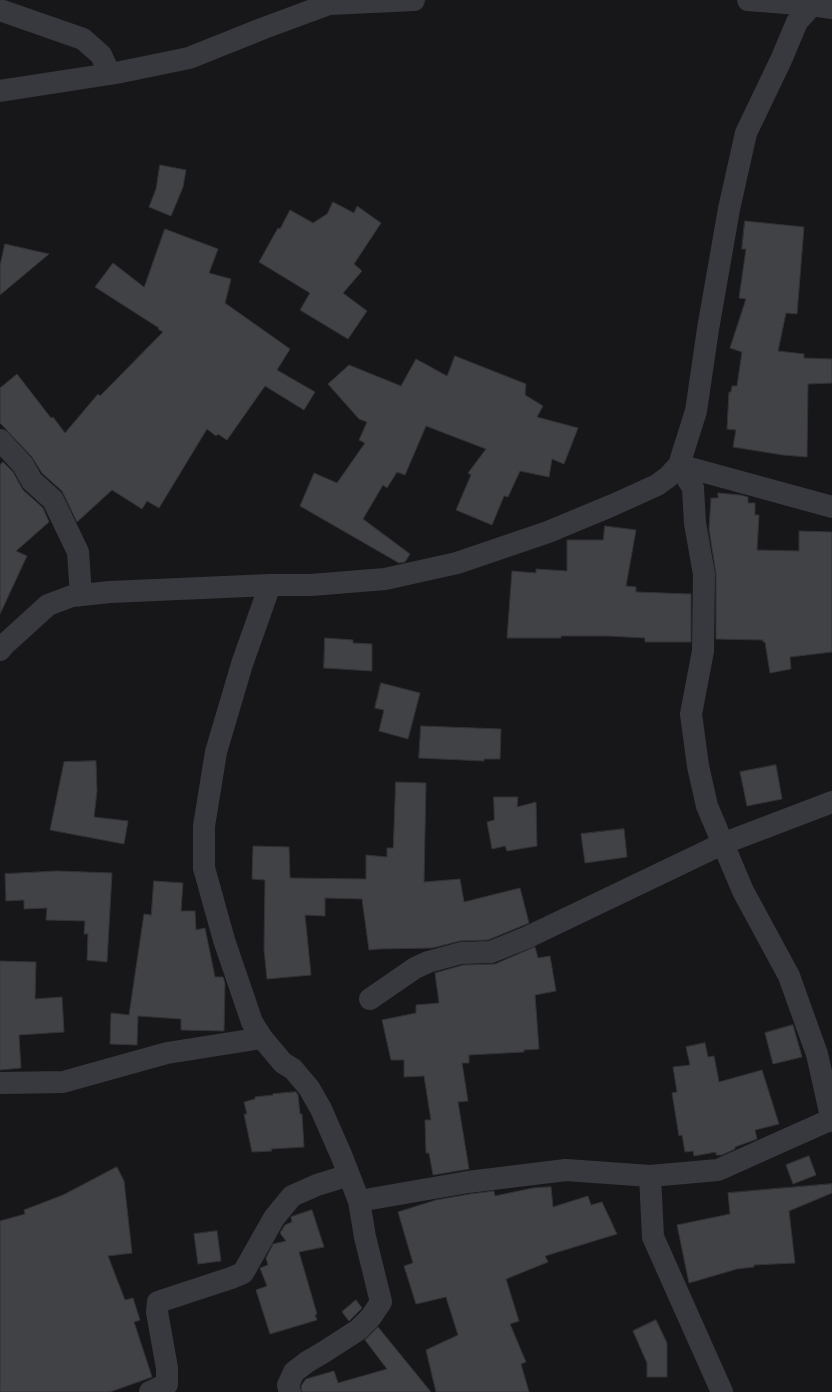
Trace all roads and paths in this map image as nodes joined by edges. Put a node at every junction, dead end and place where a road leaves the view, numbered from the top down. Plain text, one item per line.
1 (414, 0) edge
2 (748, 0) edge
3 (822, 6) edge
4 (0, 10) edge
5 (110, 74) junction
6 (0, 91) edge
7 (0, 440) edge
8 (680, 465) junction
9 (832, 507) edge
10 (270, 585) junction
11 (81, 595) junction
12 (2, 645) edge
13 (832, 802) edge
14 (722, 844) junction
15 (370, 999) dead end
16 (262, 1038) junction
17 (0, 1083) edge
18 (832, 1119) edge
19 (349, 1175) junction
20 (650, 1176) junction
21 (359, 1201) junction
22 (150, 1392) edge
23 (290, 1392) edge
24 (722, 1392) edge

1 - 5 street
2 - 3 street
3 - 8 street
4 - 5 street
5 - 6 street
7 - 11 street
8 - 9 street
8 - 10 street
8 - 14 street
10 - 11 street
10 - 16 street
11 - 12 street
13 - 14 street
14 - 15 street
14 - 18 street
16 - 17 street
16 - 19 street
18 - 20 street
19 - 21 street
19 - 22 street
20 - 21 street
20 - 24 street
21 - 23 street

